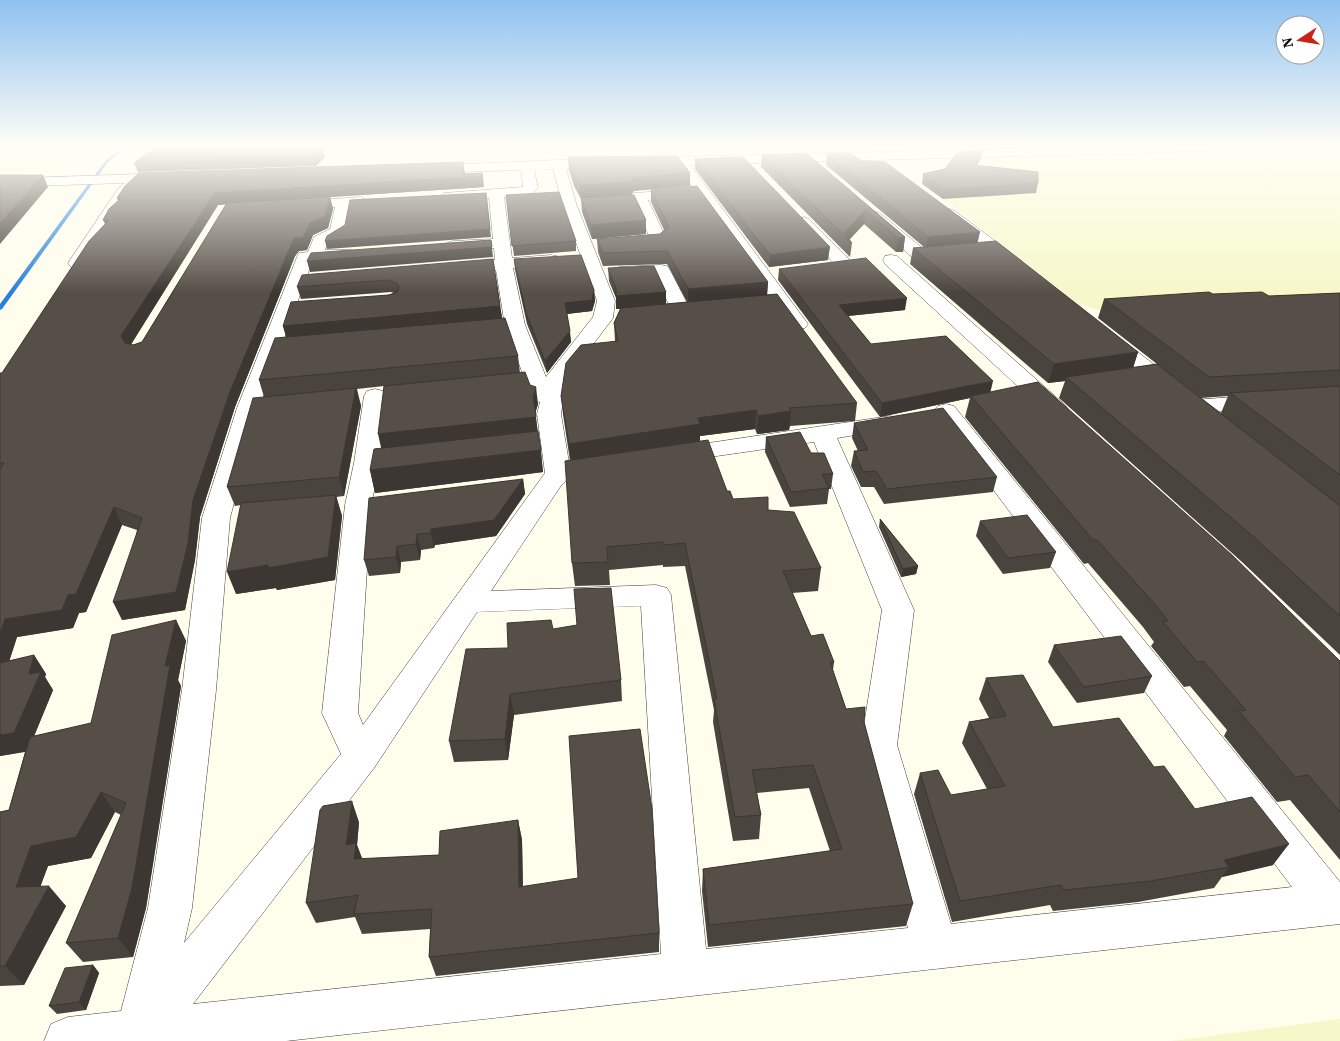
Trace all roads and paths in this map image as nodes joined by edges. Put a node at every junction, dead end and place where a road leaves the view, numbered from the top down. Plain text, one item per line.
1 (120, 196) edge
2 (465, 196) edge
3 (496, 196) edge
4 (574, 196) edge
5 (643, 196) edge
6 (706, 196) edge
7 (438, 197) edge
8 (372, 200) edge
9 (641, 200) junction
10 (343, 202) junction
11 (623, 202) edge
12 (861, 204) edge
13 (936, 204) edge
14 (282, 206) edge
15 (792, 209) edge
16 (502, 243) junction
17 (433, 248) edge
18 (997, 250) junction
19 (364, 252) edge
20 (969, 252) edge
21 (597, 253) junction
22 (940, 255) edge
23 (921, 256) junction
24 (875, 261) junction
25 (504, 264) junction
26 (845, 264) junction
27 (827, 267) edge
28 (445, 269) edge
29 (781, 272) edge
30 (69, 275) edge
31 (762, 275) junction
32 (1036, 281) edge
33 (304, 286) junction
34 (662, 313) edge
35 (1089, 324) edge
36 (515, 325) junction
37 (456, 330) edge
38 (810, 341) edge
39 (1154, 376) junction
40 (535, 380) junction
41 (1125, 380) edge
42 (469, 386) edge
43 (1067, 388) edge
44 (1038, 392) junction
45 (375, 396) dead end
46 (1010, 398) edge
47 (1282, 401) edge
48 (1193, 407) junction
49 (1074, 425) edge
50 (1216, 425) edge
51 (546, 433) junction
52 (823, 434) junction
53 (653, 458) edge
54 (386, 502) edge
55 (343, 506) junction
56 (468, 602) junction
57 (361, 757) junction
58 (1335, 903) edge
59 (935, 946) junction
60 (685, 974) junction
61 (140, 1033) junction
62 (68, 1041) edge

1 - 30 street
2 - 7 street
3 - 16 street
4 - 21 street
5 - 9 street
6 - 31 street
8 - 10 street
9 - 11 street
9 - 21 street
10 - 14 street
10 - 33 street
12 - 23 street
13 - 18 street
15 - 26 street
16 - 17 street
16 - 25 street
18 - 20 street
18 - 32 street
19 - 33 street
21 - 25 street
21 - 34 street
21 - 51 street
22 - 23 street
23 - 24 street
24 - 26 street
24 - 44 street
25 - 28 street
25 - 36 street
26 - 27 street
29 - 31 street
31 - 38 street
33 - 61 street
35 - 39 street
36 - 37 street
36 - 40 street
39 - 41 street
39 - 48 street
40 - 42 street
40 - 51 street
43 - 44 street
44 - 46 street
44 - 49 street
45 - 55 street
47 - 48 street
48 - 50 street
51 - 56 street
52 - 53 street
52 - 58 street
52 - 59 street
54 - 55 street
55 - 57 street
56 - 57 street
56 - 60 street
57 - 61 street
58 - 59 street
59 - 60 street
60 - 61 street
61 - 62 street

